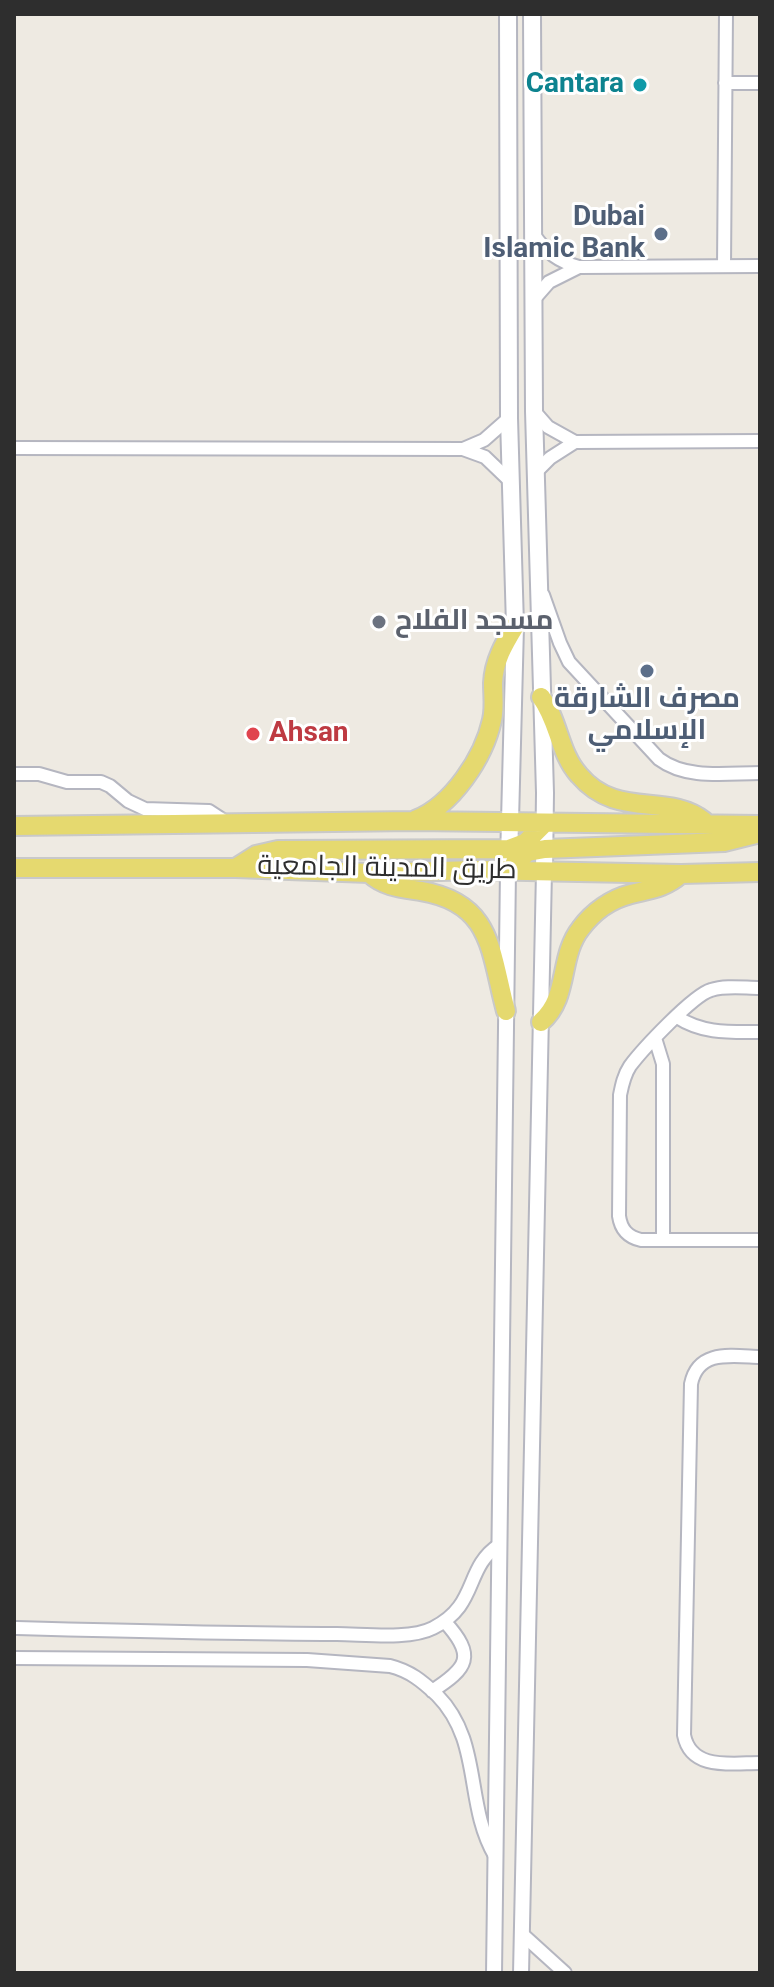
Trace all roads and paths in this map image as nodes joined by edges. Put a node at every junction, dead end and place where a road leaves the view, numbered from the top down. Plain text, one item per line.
1 (508, 14) edge
2 (532, 14) edge
3 (726, 14) edge
4 (725, 83) junction
5 (760, 83) edge
6 (534, 235) junction
7 (724, 266) junction
8 (760, 266) edge
9 (579, 267) junction
10 (535, 298) junction
11 (534, 411) junction
12 (509, 418) junction
13 (760, 441) edge
14 (575, 442) junction
15 (14, 448) edge
16 (463, 449) junction
17 (536, 472) junction
18 (510, 481) junction
19 (539, 585) junction
20 (515, 626) junction
21 (541, 697) junction
22 (760, 773) edge
23 (14, 774) edge
24 (413, 821) junction
25 (545, 823) junction
26 (706, 823) junction
27 (229, 824) junction
28 (510, 824) junction
29 (760, 825) edge
30 (14, 826) edge
31 (760, 833) edge
32 (509, 849) junction
33 (545, 849) junction
34 (14, 868) edge
35 (236, 868) junction
36 (508, 870) junction
37 (544, 871) junction
38 (760, 872) edge
39 (369, 873) junction
40 (681, 874) junction
41 (760, 988) edge
42 (506, 1011) junction
43 (677, 1017) junction
44 (541, 1022) junction
45 (760, 1032) edge
46 (655, 1038) junction
47 (663, 1240) junction
48 (760, 1240) edge
49 (760, 1357) edge
50 (499, 1545) junction
51 (445, 1622) junction
52 (14, 1628) edge
53 (14, 1658) edge
54 (432, 1691) junction
55 (760, 1763) edge
56 (495, 1856) junction
57 (522, 1934) junction
58 (494, 1973) edge
59 (521, 1973) edge
60 (565, 1973) edge

1 - 12 main road
2 - 6 main road
3 - 4 street
4 - 5 street
4 - 7 street
6 - 9 street
6 - 10 main road
7 - 8 street
7 - 9 street
9 - 10 street
10 - 11 main road
11 - 14 street
11 - 17 main road
12 - 16 street
12 - 18 main road
13 - 14 street
14 - 17 street
15 - 16 street
16 - 18 street
17 - 19 main road
18 - 20 main road
19 - 21 main road
19 - 22 street
20 - 24 main road
20 - 28 main road
21 - 25 main road
21 - 26 main road
23 - 27 street
24 - 27 main road, طريق المدينة الجامعية
24 - 28 main road, طريق المدينة الجامعية
25 - 26 main road, طريق المدينة الجامعية
25 - 28 main road, طريق المدينة الجامعية
25 - 32 main road
25 - 33 main road
26 - 29 main road, طريق المدينة الجامعية
27 - 30 main road, طريق المدينة الجامعية
28 - 32 main road
31 - 33 main road
32 - 35 main road
32 - 36 main road
33 - 36 main road
33 - 37 main road
34 - 35 main road, طريق المدينة الجامعية
35 - 39 main road, طريق المدينة الجامعية
36 - 37 main road, طريق المدينة الجامعية
36 - 39 main road, طريق المدينة الجامعية
36 - 42 street
37 - 40 main road, طريق المدينة الجامعية
37 - 44 street
38 - 40 main road, طريق المدينة الجامعية
39 - 42 main road
40 - 44 main road
41 - 43 street
42 - 50 street
43 - 45 street
43 - 46 street
44 - 57 street
46 - 47 street
46 - 47 street
47 - 48 street
49 - 55 street
50 - 51 street
50 - 56 street
51 - 52 street
51 - 54 street
53 - 54 street
54 - 56 street
56 - 58 street
57 - 59 street
57 - 60 street

